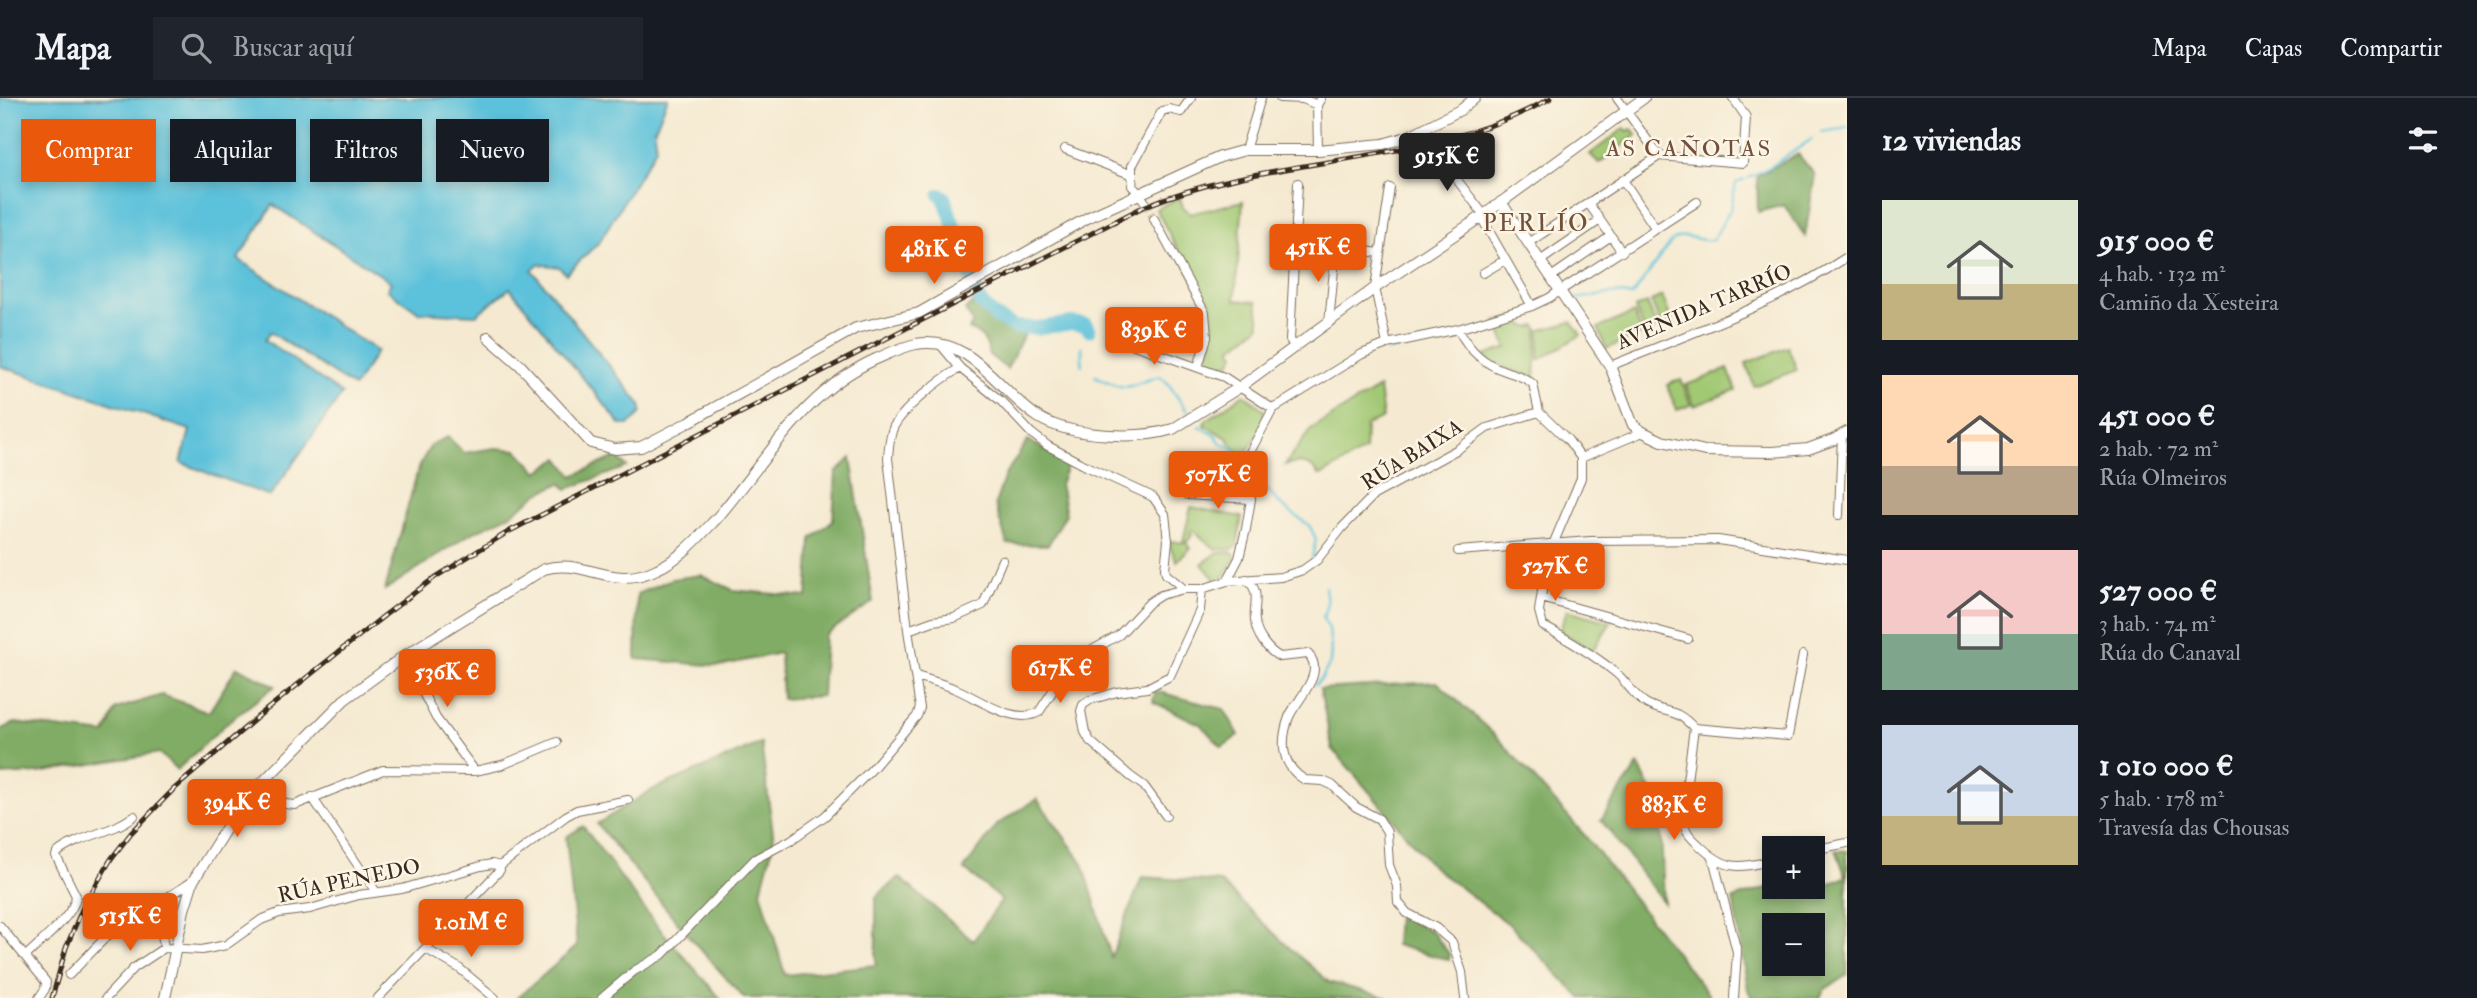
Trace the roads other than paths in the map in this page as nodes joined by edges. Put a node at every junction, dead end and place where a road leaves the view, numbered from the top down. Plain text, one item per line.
1 (1191, 98) edge
2 (1261, 98) edge
3 (1280, 98) edge
4 (1475, 98) edge
5 (1617, 98) edge
6 (1644, 98) edge
7 (1733, 98) edge
8 (1306, 99) edge
9 (1319, 101) edge
10 (1626, 111) junction
11 (1065, 149) dead end
12 (1245, 150) junction
13 (1318, 150) junction
14 (1448, 152) dead end
15 (1659, 156) junction
16 (1132, 176) junction
17 (1623, 180) junction
18 (1298, 183) dead end
19 (1390, 188) dead end
20 (1142, 197) junction
21 (1501, 202) junction
22 (1697, 202) dead end
23 (1589, 204) junction
24 (1482, 216) junction
25 (1154, 219) tunnel mouth
26 (1600, 220) junction
27 (1656, 229) junction
28 (1611, 236) junction
29 (1295, 242) junction
30 (1528, 243) junction
31 (1336, 247) junction
32 (1622, 252) junction
33 (1380, 253) junction
34 (1847, 257) edge
35 (1505, 260) junction
36 (1540, 261) junction
37 (1483, 273) dead end
38 (1551, 277) junction
39 (1375, 288) junction
40 (1561, 292) junction
41 (1532, 306) junction
42 (1329, 323) junction
43 (1458, 329) junction
44 (488, 337) dead end
45 (1116, 341) dead end
46 (938, 343) junction
47 (1387, 344) junction
48 (1295, 347) junction
49 (1610, 366) junction
50 (1198, 367) junction
51 (960, 368) junction
52 (1240, 387) junction
53 (1273, 409) junction
54 (1539, 412) junction
55 (1643, 432) junction
56 (1845, 433) edge
57 (1581, 458) junction
58 (1187, 495) dead end
59 (1251, 499) junction
60 (1839, 515) dead end
61 (1554, 544) junction
62 (1458, 551) dead end
63 (1002, 560) dead end
64 (1847, 560) edge
65 (1246, 579) junction
66 (1227, 581) junction
67 (1184, 589) junction
68 (1202, 589) junction
69 (1541, 598) junction
70 (908, 630) junction
71 (1688, 639) dead end
72 (1803, 655) dead end
73 (404, 656) junction
74 (916, 676) junction
75 (1694, 728) junction
76 (557, 742) dead end
77 (475, 771) junction
78 (262, 783) junction
79 (312, 797) junction
80 (628, 800) dead end
81 (134, 816) dead end
82 (1166, 816) dead end
83 (1847, 843) edge
84 (1825, 846) edge
85 (1713, 858) junction
86 (1762, 863) edge
87 (500, 866) junction
88 (193, 881) junction
89 (376, 892) junction
90 (158, 904) junction
91 (0, 926) edge
92 (169, 947) junction
93 (426, 949) junction
94 (26, 956) junction
95 (69, 975) dead end
96 (39, 998) edge
97 (106, 998) edge
98 (165, 998) edge
99 (378, 998) edge
100 (495, 998) edge
101 (602, 998) edge
102 (1465, 998) edge
103 (1734, 998) edge

1 - 16 street
2 - 12 street
3 - 8 street
4 - 13 street
5 - 10 street
6 - 10 street
7 - 15 street
8 - 9 street
9 - 13 street
10 - 15 street
10 - 21 street
11 - 16 street
12 - 13 street
12 - 20 street
14 - 24 street
15 - 17 street
16 - 20 street
17 - 23 street
17 - 27 street
18 - 29 street
19 - 33 street
20 - 44 street
21 - 24 street
21 - 30 street
22 - 27 street
23 - 26 street
23 - 30 street
24 - 35 street
24 - 39 street
25 - 50 street
26 - 28 street
26 - 36 street
27 - 32 street
28 - 32 street
28 - 38 street
29 - 31 street
29 - 48 street
30 - 36 street
31 - 33 street
31 - 42 street
32 - 40 street
33 - 39 street
34 - 49 street, AVENIDA TARRÍO
35 - 37 street
35 - 41 street
36 - 38 street
38 - 40 street
39 - 42 street
39 - 47 street
40 - 41 street
40 - 49 street
41 - 43 street
42 - 48 street
43 - 47 street
43 - 54 street
45 - 50 street
46 - 51 street
46 - 52 street
46 - 73 street
47 - 53 street
48 - 52 street
49 - 55 street
50 - 52 street
51 - 67 street
51 - 70 street
52 - 53 street
53 - 59 street
54 - 57 street
54 - 65 street, RÚA BAIXA
55 - 56 street
55 - 57 street
56 - 60 street
57 - 61 street
58 - 59 street
59 - 66 street
61 - 62 street
61 - 64 street
61 - 69 street
63 - 70 street
65 - 66 street, RÚA BAIXA
65 - 102 street
66 - 68 street, RÚA BAIXA
67 - 68 street, RÚA BAIXA
67 - 74 street
68 - 82 street
69 - 71 street
69 - 75 street
70 - 74 street
72 - 75 street
73 - 77 street
73 - 78 street
74 - 101 street
75 - 85 street
76 - 77 street
77 - 79 street
78 - 79 street
78 - 88 street
79 - 89 street
80 - 87 street
81 - 94 street
83 - 84 street
85 - 86 street
85 - 103 street
87 - 89 street, RÚA PENEDO
87 - 93 street
88 - 90 street
88 - 92 street
89 - 92 street, RÚA PENEDO
90 - 92 street
90 - 95 street
91 - 94 street
92 - 97 street
92 - 98 street
93 - 99 street
93 - 100 street
94 - 96 street

